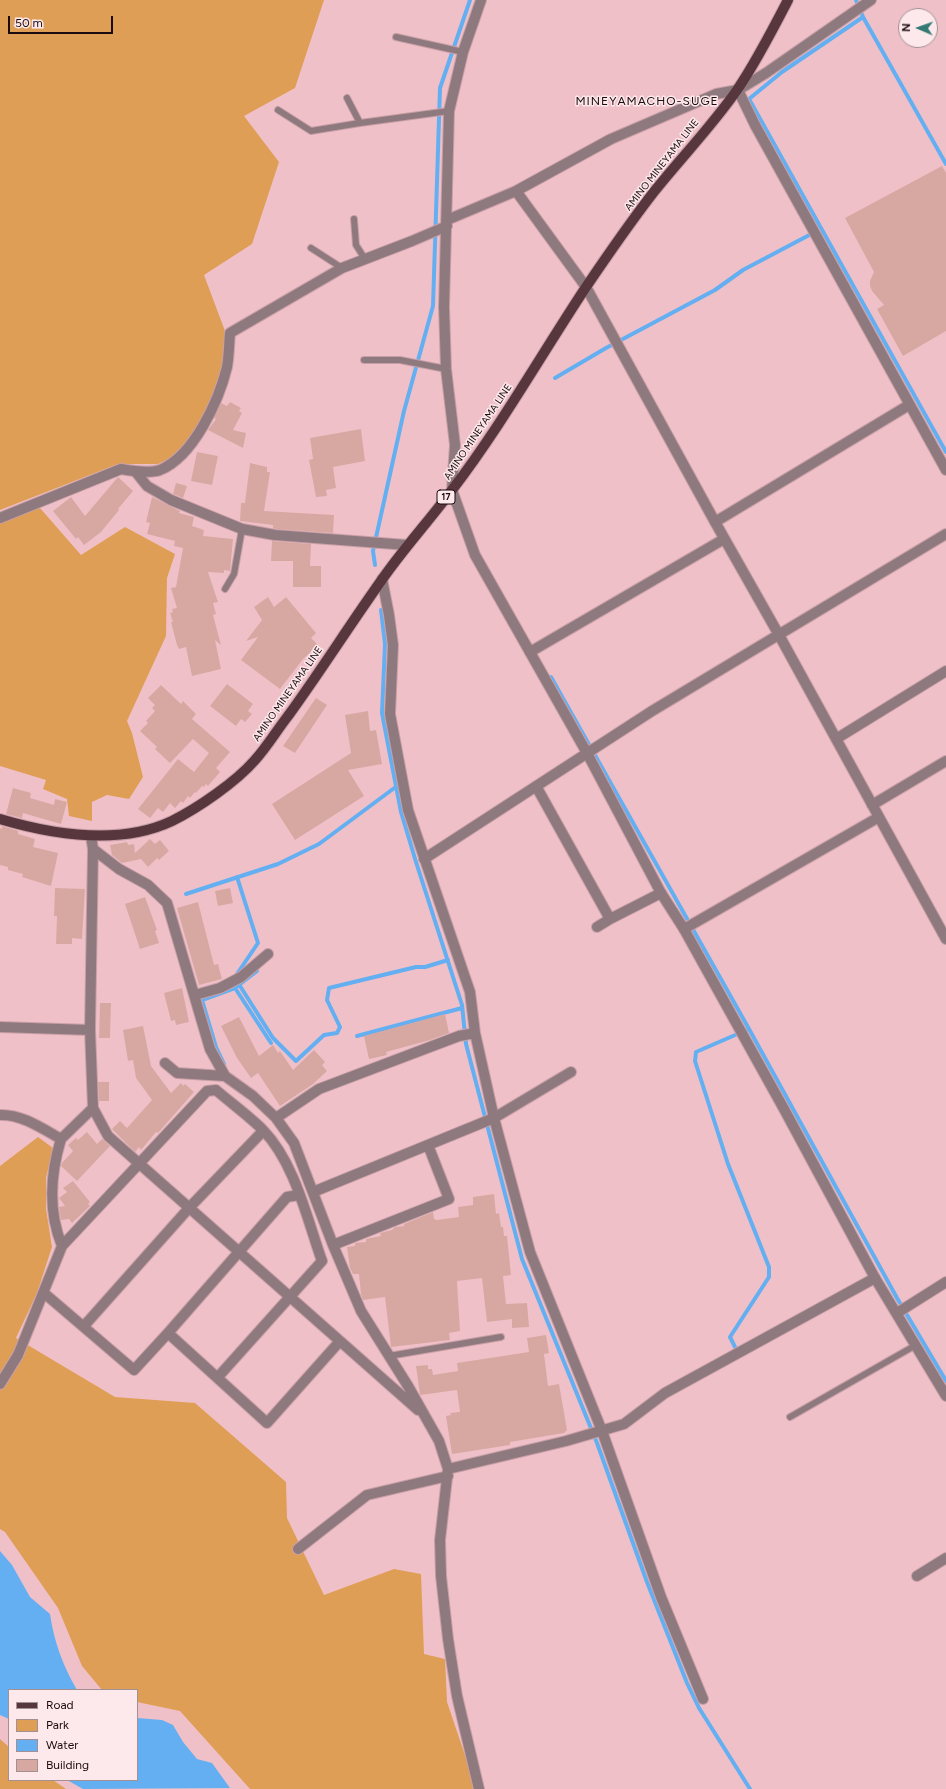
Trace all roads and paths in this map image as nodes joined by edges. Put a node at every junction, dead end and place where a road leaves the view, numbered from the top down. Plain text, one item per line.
1 (480, 0) edge
2 (788, 0) edge
3 (872, 0) edge
4 (396, 37) dead end
5 (463, 52) junction
6 (738, 90) junction
7 (347, 98) dead end
8 (278, 110) dead end
9 (449, 111) junction
10 (360, 123) junction
11 (516, 191) junction
12 (354, 219) dead end
13 (447, 223) junction
14 (311, 248) dead end
15 (365, 259) junction
16 (342, 268) junction
17 (586, 288) junction
18 (364, 360) dead end
19 (446, 369) junction
20 (909, 405) junction
21 (945, 464) edge
22 (135, 471) junction
23 (452, 490) junction
24 (0, 518) edge
25 (714, 522) junction
26 (242, 529) junction
27 (946, 534) edge
28 (724, 539) junction
29 (407, 545) junction
30 (382, 580) junction
31 (225, 589) dead end
32 (779, 635) junction
33 (530, 652) junction
34 (946, 671) edge
35 (836, 740) junction
36 (588, 753) junction
37 (946, 760) edge
38 (536, 786) junction
39 (872, 805) junction
40 (879, 817) junction
41 (0, 819) edge
42 (91, 836) junction
43 (93, 849) junction
44 (424, 860) junction
45 (661, 893) junction
46 (610, 919) junction
47 (596, 928) dead end
48 (684, 929) junction
49 (946, 939) edge
50 (268, 954) dead end
51 (195, 995) junction
52 (0, 1027) edge
53 (90, 1030) junction
54 (476, 1033) junction
55 (165, 1063) dead end
56 (571, 1072) dead end
57 (225, 1076) junction
58 (93, 1108) junction
59 (0, 1115) edge
60 (276, 1118) junction
61 (494, 1118) junction
62 (263, 1131) junction
63 (61, 1139) junction
64 (428, 1145) junction
65 (139, 1164) junction
66 (313, 1192) junction
67 (299, 1195) junction
68 (189, 1208) junction
69 (333, 1245) junction
70 (62, 1246) junction
71 (239, 1252) junction
72 (875, 1278) junction
73 (946, 1282) edge
74 (44, 1293) junction
75 (290, 1298) junction
76 (897, 1313) junction
77 (84, 1326) junction
78 (168, 1333) junction
79 (501, 1337) dead end
80 (340, 1341) junction
81 (916, 1345) junction
82 (390, 1356) junction
83 (218, 1377) junction
84 (0, 1384) edge
85 (946, 1396) edge
86 (422, 1414) junction
87 (790, 1417) dead end
88 (602, 1431) junction
89 (448, 1472) junction
90 (298, 1549) dead end
91 (946, 1558) edge
92 (917, 1576) dead end
93 (703, 1699) dead end
94 (479, 1789) edge

1 - 5 street
2 - 6 main road, AMINO MINEYAMA LINE / 17
3 - 6 street
4 - 5 lane
5 - 9 street
6 - 11 street
6 - 17 main road, AMINO MINEYAMA LINE / 17
6 - 20 street
7 - 10 lane
8 - 10 lane
9 - 10 lane
9 - 13 street
11 - 13 street
11 - 17 street
12 - 15 lane
13 - 15 street
13 - 19 street
14 - 16 lane
15 - 16 street
16 - 22 street
17 - 23 main road, AMINO MINEYAMA LINE / 17
17 - 25 street
18 - 19 lane
19 - 23 street
20 - 21 street
20 - 25 street
22 - 24 street
22 - 26 street
23 - 29 main road, AMINO MINEYAMA LINE / 17
23 - 33 street
25 - 28 street
26 - 29 street
26 - 31 lane
27 - 32 street
28 - 32 street
28 - 33 street
29 - 30 main road, AMINO MINEYAMA LINE / 17
30 - 42 main road, AMINO MINEYAMA LINE / 17
30 - 44 street
32 - 35 street
32 - 36 street
33 - 36 street
34 - 35 street
35 - 39 street
36 - 38 street
36 - 45 street
37 - 39 street
38 - 44 street
38 - 46 street
39 - 40 street
40 - 48 street
40 - 49 street
41 - 42 main road, AMINO MINEYAMA LINE / 17
42 - 43 street
43 - 51 street
43 - 53 street
44 - 54 street
45 - 46 street
45 - 48 street
46 - 47 street
48 - 72 street
50 - 51 street
51 - 57 street
52 - 53 street
53 - 58 street
54 - 60 street
54 - 61 street
55 - 57 street
56 - 61 street
57 - 60 street
58 - 63 street
58 - 65 street
59 - 63 street
60 - 66 street
61 - 64 street
61 - 88 street
62 - 65 street
62 - 67 street
62 - 68 street
63 - 70 street
64 - 66 street
64 - 69 street
65 - 68 street
65 - 70 street
66 - 69 street
67 - 71 street
67 - 75 street
68 - 71 street
68 - 77 street
69 - 82 street
70 - 74 street
71 - 75 street
71 - 78 street
72 - 76 street
72 - 88 street
73 - 76 street
74 - 77 street
74 - 84 street
75 - 80 street
75 - 83 street
76 - 81 street
77 - 78 street
78 - 83 street
79 - 82 lane
80 - 83 street
80 - 86 street
81 - 85 street
81 - 87 lane
82 - 86 street
86 - 89 street
88 - 89 street
88 - 93 street
89 - 90 street
89 - 94 street
91 - 92 street

